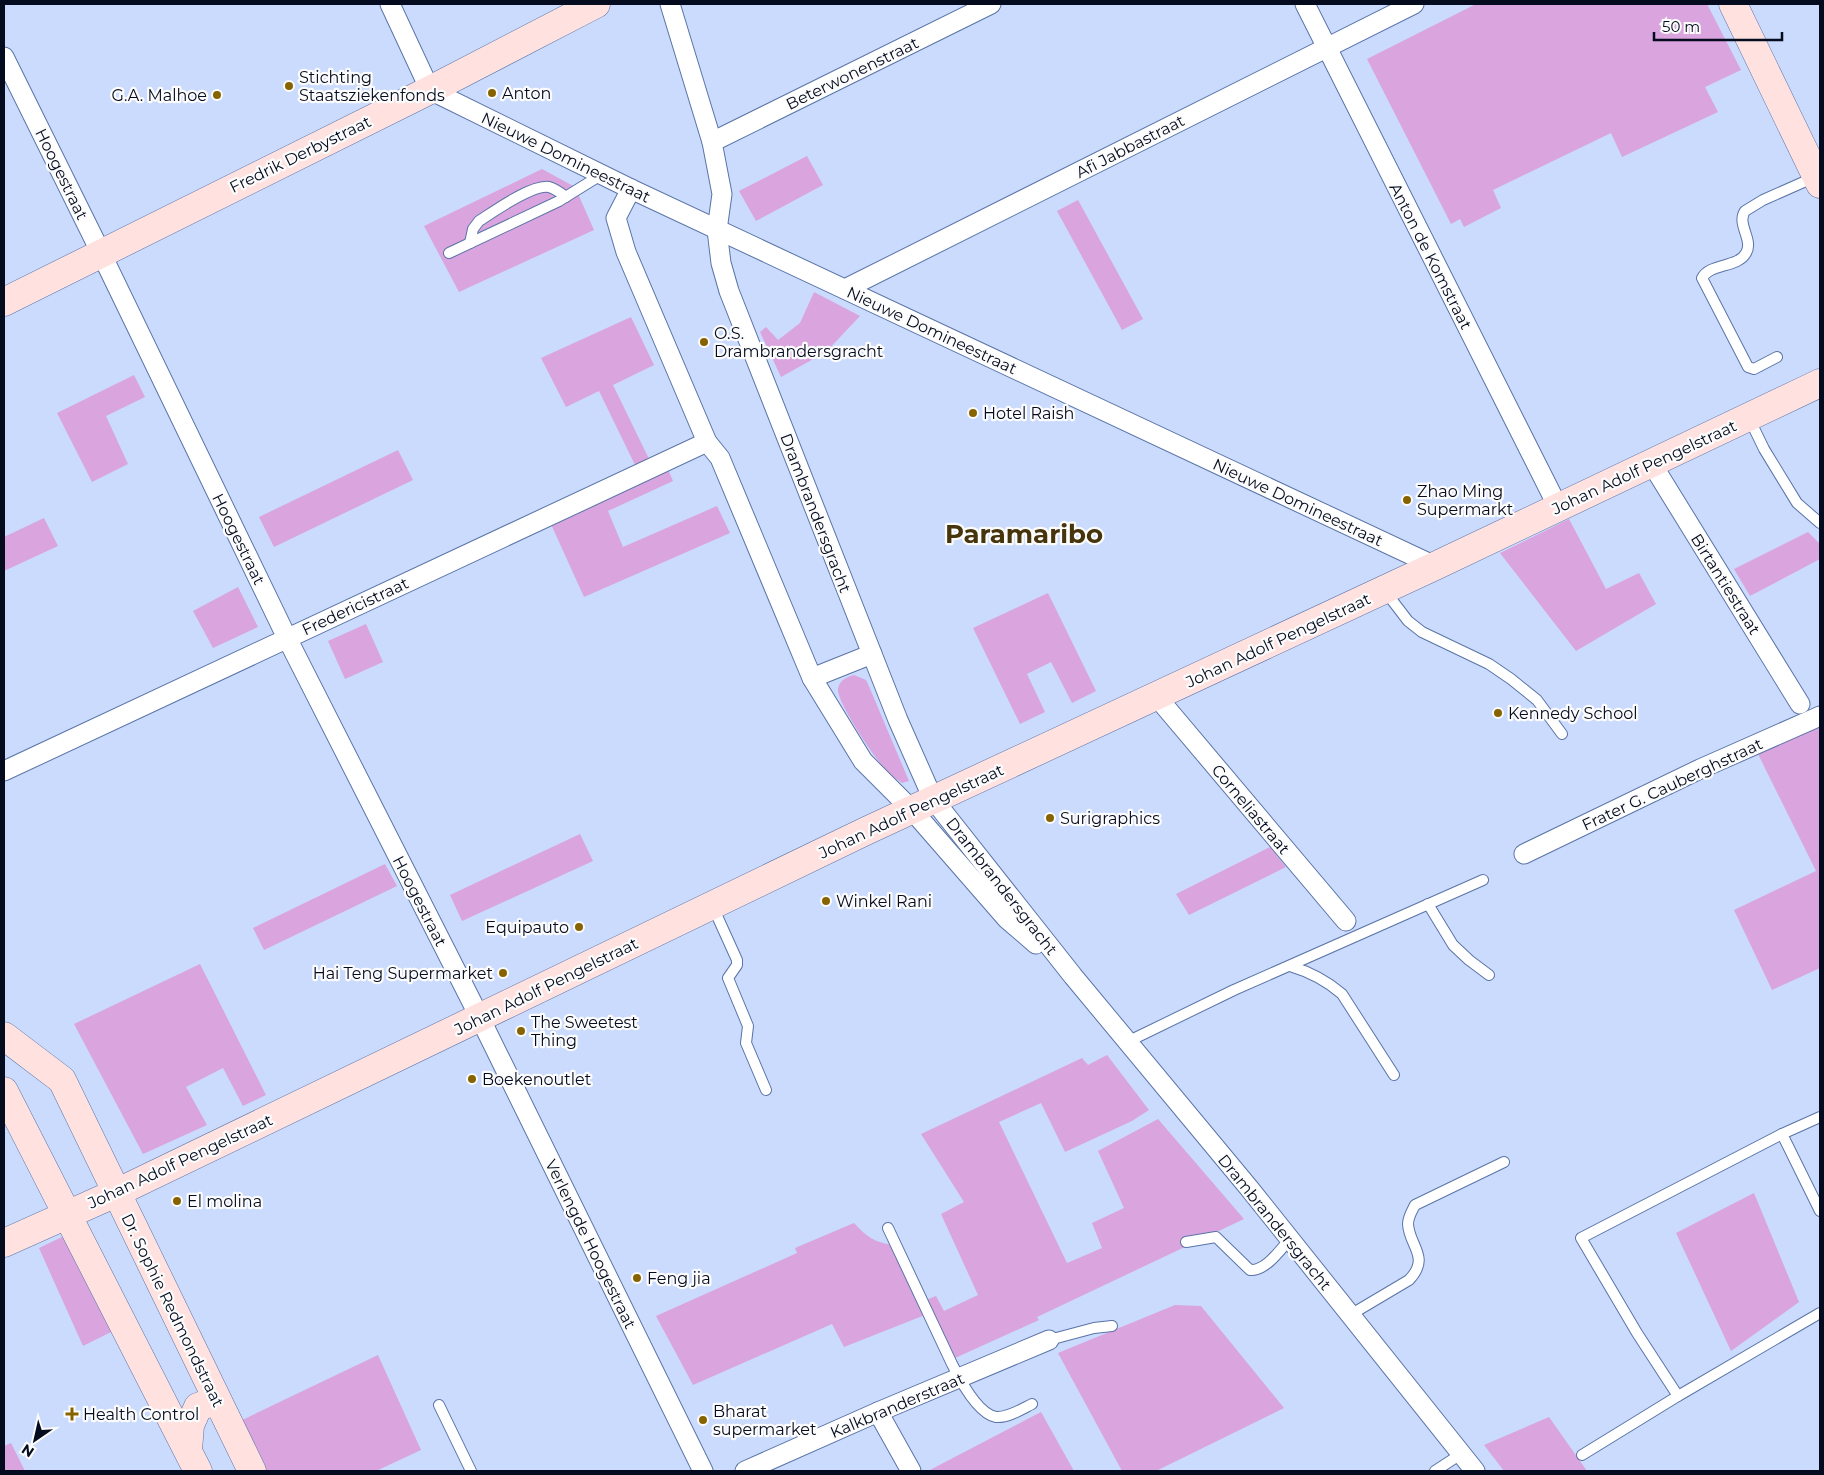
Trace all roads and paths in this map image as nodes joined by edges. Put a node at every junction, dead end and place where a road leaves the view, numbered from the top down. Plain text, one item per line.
1 (390, 4) edge
2 (596, 4) edge
3 (670, 4) edge
4 (991, 4) edge
5 (1305, 4) edge
6 (1414, 4) edge
7 (1733, 4) edge
8 (1326, 48) junction
9 (4, 57) edge
10 (430, 90) junction
11 (712, 142) junction
12 (601, 175) junction
13 (1818, 180) edge
14 (630, 189) junction
15 (566, 197) junction
16 (717, 230) junction
17 (470, 243) junction
18 (101, 253) junction
19 (449, 253) dead end
20 (845, 290) junction
21 (4, 302) edge
22 (1777, 357) dead end
23 (1820, 383) edge
24 (1749, 418) junction
25 (707, 442) junction
26 (1652, 464) junction
27 (1558, 507) junction
28 (1820, 523) edge
29 (1435, 566) junction
30 (1385, 590) junction
31 (287, 638) junction
32 (872, 654) junction
33 (812, 678) junction
34 (1156, 697) junction
35 (1800, 704) dead end
36 (1820, 716) edge
37 (1562, 734) dead end
38 (4, 771) edge
39 (922, 805) junction
40 (1524, 854) dead end
41 (1483, 880) dead end
42 (1428, 904) junction
43 (713, 906) junction
44 (1346, 921) dead end
45 (1290, 966) junction
46 (1489, 975) dead end
47 (480, 1018) junction
48 (4, 1036) edge
49 (1127, 1042) junction
50 (1394, 1075) dead end
51 (766, 1090) dead end
52 (4, 1091) edge
53 (1820, 1116) edge
54 (1782, 1134) junction
55 (1504, 1162) dead end
56 (116, 1193) junction
57 (1820, 1211) edge
58 (66, 1214) junction
59 (888, 1228) dead end
60 (1290, 1239) junction
61 (1186, 1242) dead end
62 (4, 1244) edge
63 (1820, 1313) edge
64 (1350, 1315) junction
65 (1112, 1326) dead end
66 (1049, 1340) joint
67 (960, 1378) junction
68 (1678, 1396) junction
69 (217, 1400) junction
70 (1032, 1404) dead end
71 (439, 1405) dead end
72 (878, 1412) junction
73 (1461, 1454) junction
74 (1582, 1455) dead end
75 (193, 1461) edge
76 (252, 1471) edge
77 (471, 1471) edge
78 (703, 1471) edge
79 (745, 1471) edge
80 (911, 1471) edge
81 (1435, 1471) edge
82 (1475, 1471) edge

1 - 10 street
2 - 10 main road, Fredrik Derbystraat
3 - 11 street, Drambrandersgracht
4 - 11 street, Beterwonenstraat
5 - 8 street, Anton de Komstraat
6 - 8 street, Afi Jabbastraat
7 - 13 main road
8 - 20 street, Afi Jabbastraat
8 - 27 street, Anton de Komstraat
9 - 18 street, Hoogestraat
10 - 12 street, Nieuwe Domineestraat
10 - 18 main road, Fredrik Derbystraat
11 - 16 street, Drambrandersgracht
12 - 14 street, Nieuwe Domineestraat
12 - 15 lane
13 - 22 lane
14 - 16 street, Nieuwe Domineestraat
14 - 25 street, Drambrandersgracht
15 - 17 lane
15 - 17 lane
16 - 20 street, Nieuwe Domineestraat
16 - 32 street, Drambrandersgracht
17 - 19 lane
18 - 21 main road, Fredrik Derbystraat
18 - 31 street, Hoogestraat
20 - 29 street, Nieuwe Domineestraat
23 - 24 main road, Johan Adolf Pengelstraat
24 - 26 main road, Johan Adolf Pengelstraat
24 - 28 lane
25 - 31 street, Fredericistraat
25 - 33 street, Drambrandersgracht
26 - 27 main road, Johan Adolf Pengelstraat
26 - 35 street, Birtantiestraat
27 - 29 main road, Johan Adolf Pengelstraat
29 - 30 main road, Johan Adolf Pengelstraat
30 - 34 main road, Johan Adolf Pengelstraat
30 - 37 lane
31 - 38 street, Fredericistraat
31 - 47 street, Hoogestraat
32 - 33 street
32 - 39 street, Drambrandersgracht
33 - 39 street, Drambrandersgracht
34 - 39 main road, Johan Adolf Pengelstraat
34 - 44 street, Corneliastraat
36 - 40 street, Frater G. Cauberghstraat
39 - 43 main road, Johan Adolf Pengelstraat
39 - 49 street, Drambrandersgracht
41 - 42 lane
42 - 45 lane
42 - 46 lane
43 - 47 main road, Johan Adolf Pengelstraat
43 - 51 lane
45 - 49 lane
45 - 50 lane
47 - 56 main road, Johan Adolf Pengelstraat
47 - 78 street, Verlengde Hoogestraat
48 - 56 main road, Dr. Sophie Redmondstraat
49 - 60 street, Drambrandersgracht
52 - 58 main road
53 - 54 lane
54 - 57 lane
54 - 68 lane
55 - 64 lane
56 - 58 main road, Johan Adolf Pengelstraat
56 - 69 main road, Dr. Sophie Redmondstraat
58 - 62 main road, Johan Adolf Pengelstraat
58 - 75 main road
59 - 67 lane
60 - 61 lane
60 - 64 street, Drambrandersgracht
63 - 68 lane
64 - 73 street, Drambrandersgracht
65 - 66 lane
66 - 67 street, Kalkbranderstraat
67 - 70 lane
67 - 72 street, Kalkbranderstraat
68 - 74 lane
69 - 75 main road
69 - 76 main road, Dr. Sophie Redmondstraat
71 - 77 lane
72 - 79 street, Kalkbranderstraat
72 - 80 street
73 - 81 lane
73 - 82 street, Drambrandersgracht

